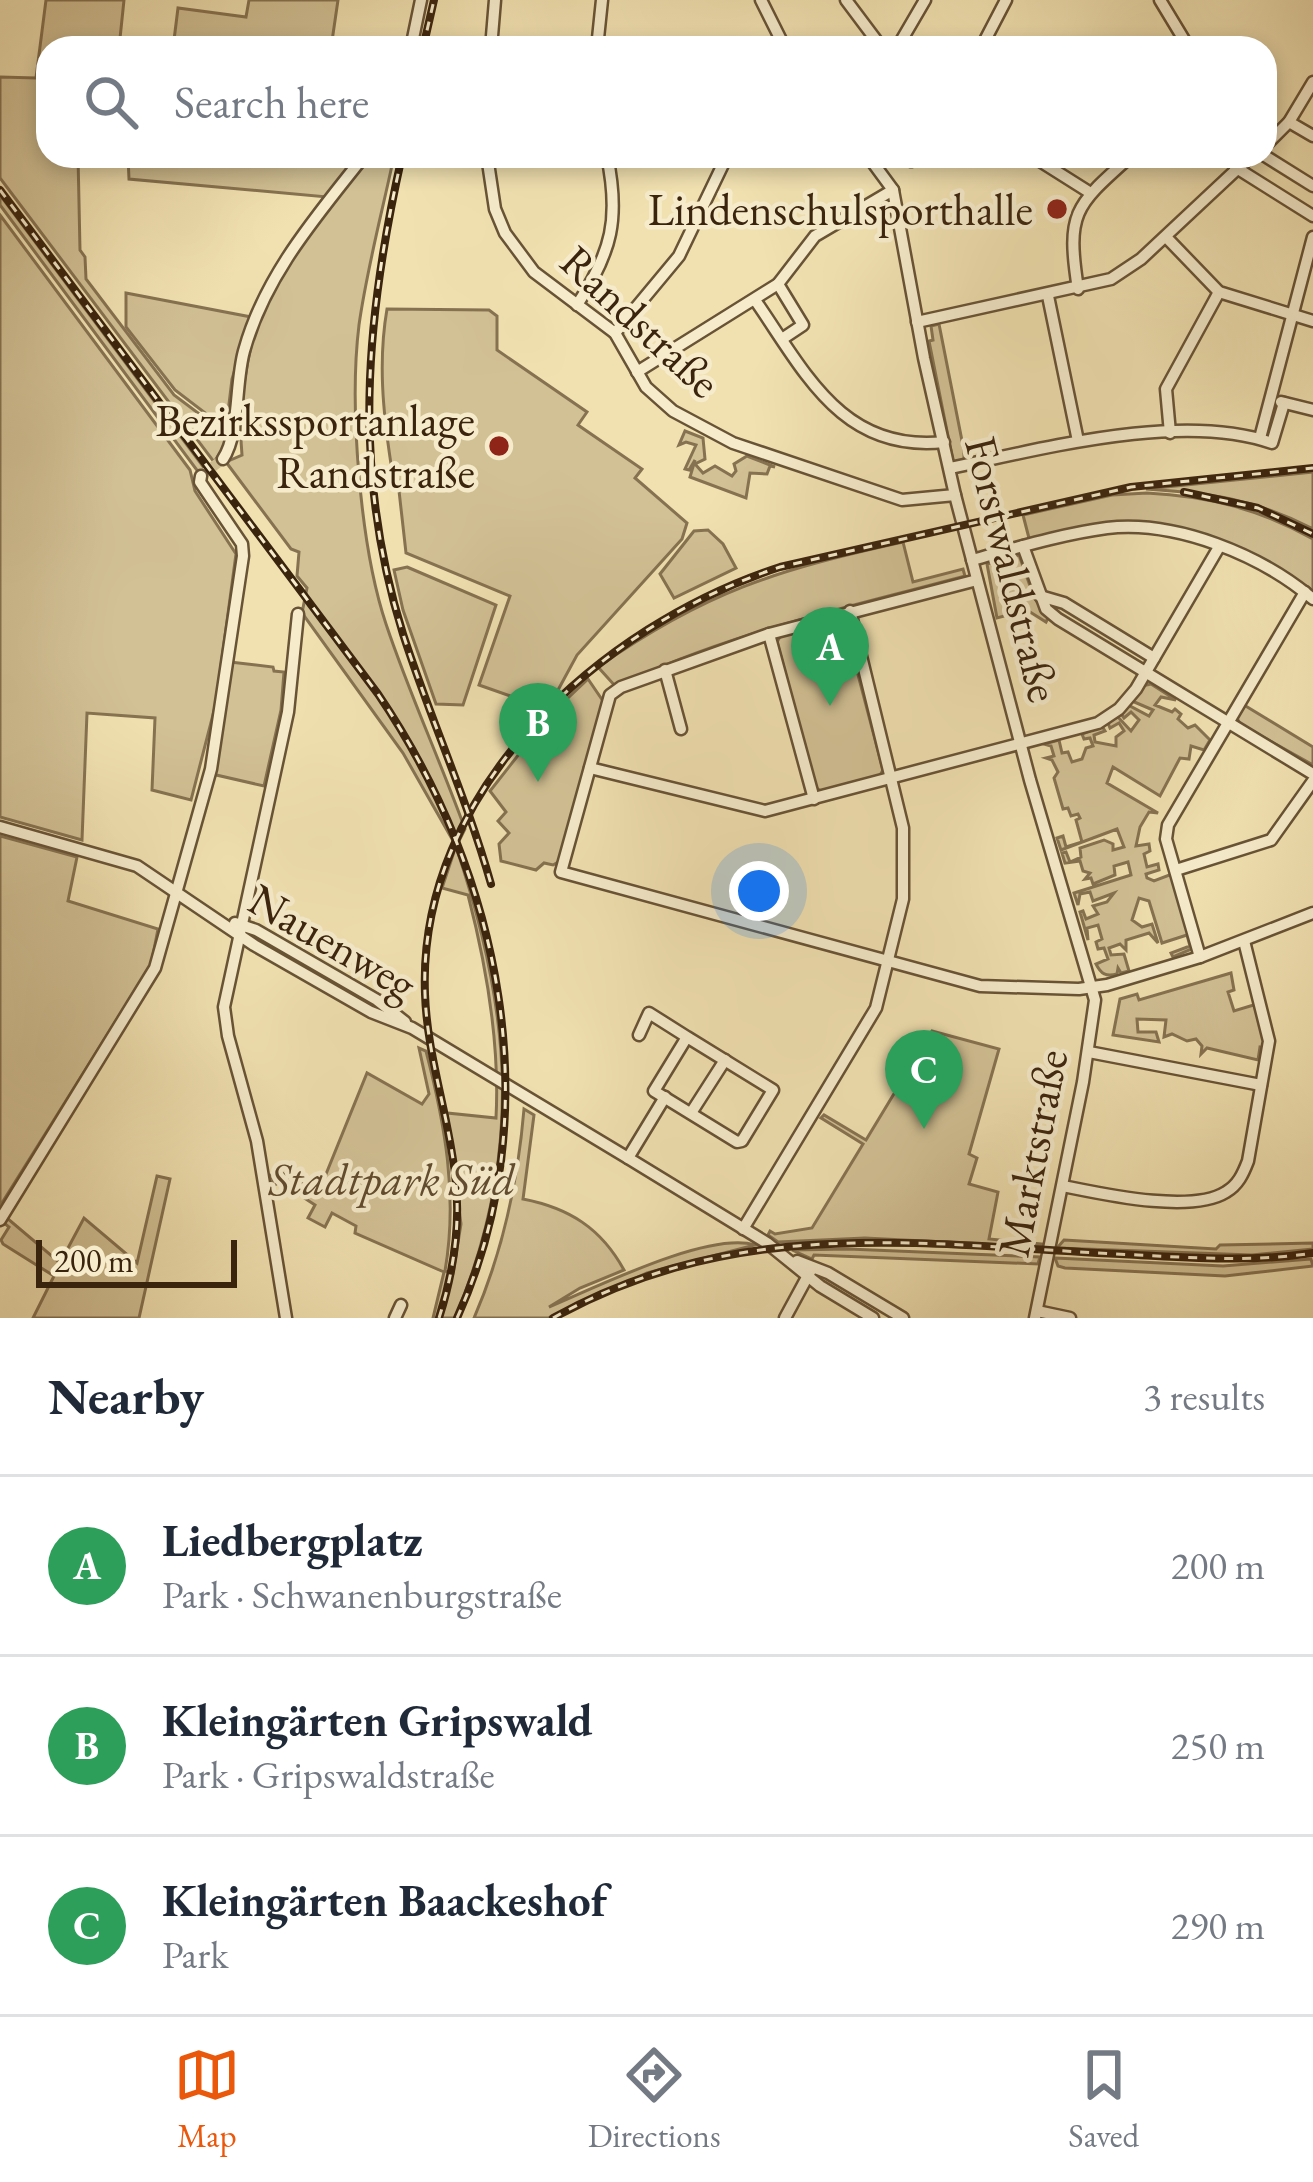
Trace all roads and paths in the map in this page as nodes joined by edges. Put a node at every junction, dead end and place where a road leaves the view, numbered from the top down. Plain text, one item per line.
1 (421, 0) edge
2 (495, 0) edge
3 (602, 0) edge
4 (761, 0) edge
5 (846, 0) edge
6 (925, 0) edge
7 (1006, 0) edge
8 (1160, 0) edge
9 (414, 36) edge
10 (492, 36) edge
11 (598, 36) edge
12 (779, 36) edge
13 (873, 36) edge
14 (904, 36) edge
15 (987, 36) edge
16 (1182, 36) edge
17 (1313, 82) edge
18 (1289, 122) junction
19 (1277, 134) edge
20 (1313, 136) edge
21 (1277, 164) edge
22 (355, 168) edge
23 (487, 168) edge
24 (609, 168) edge
25 (721, 168) edge
26 (877, 168) edge
27 (1051, 168) edge
28 (1117, 168) edge
29 (1234, 168) edge
30 (1237, 168) edge
31 (1313, 186) edge
32 (893, 190) junction
33 (1089, 192) junction
34 (1313, 216) edge
35 (1166, 237) junction
36 (1313, 237) edge
37 (778, 284) junction
38 (1078, 289) junction
39 (1219, 292) junction
40 (1048, 296) junction
41 (755, 300) junction
42 (577, 305) junction
43 (1292, 316) junction
44 (1313, 321) edge
45 (917, 322) junction
46 (615, 333) junction
47 (782, 339) junction
48 (637, 372) junction
49 (1270, 399) junction
50 (1284, 403) junction
51 (1313, 410) edge
52 (1170, 433) junction
53 (1260, 438) junction
54 (1078, 441) junction
55 (944, 442) junction
56 (223, 459) tunnel mouth
57 (950, 468) junction
58 (201, 476) dead end
59 (955, 495) junction
60 (1024, 546) junction
61 (1220, 547) junction
62 (972, 560) junction
63 (976, 580) junction
64 (1040, 596) junction
65 (1309, 596) edge
66 (850, 611) junction
67 (298, 614) dead end
68 (770, 634) junction
69 (1154, 658) junction
70 (664, 670) junction
71 (1145, 674) junction
72 (1227, 722) junction
73 (681, 729) dead end
74 (1020, 745) junction
75 (590, 768) junction
76 (893, 778) junction
77 (1313, 778) edge
78 (814, 799) junction
79 (0, 826) edge
80 (1177, 870) junction
81 (177, 892) junction
82 (1313, 913) edge
83 (239, 929) junction
84 (1244, 941) junction
85 (1200, 957) junction
86 (890, 963) junction
87 (1089, 992) junction
88 (639, 1035) dead end
89 (687, 1036) junction
90 (1089, 1052) junction
91 (725, 1060) junction
92 (1261, 1085) junction
93 (664, 1097) junction
94 (691, 1113) junction
95 (628, 1158) junction
96 (1064, 1186) junction
97 (0, 1220) edge
98 (743, 1229) junction
99 (810, 1271) junction
100 (401, 1305) dead end
101 (1036, 1314) edge
102 (286, 1318) edge
103 (395, 1318) edge
104 (784, 1318) edge
105 (873, 1318) edge
106 (903, 1318) edge
107 (1070, 1318) edge

1 - 9 street
2 - 10 street
3 - 11 street
4 - 12 street
5 - 13 street
6 - 14 street
7 - 15 street
8 - 16 street
17 - 18 street
18 - 19 street
18 - 20 street
21 - 31 street
22 - 56 street
23 - 42 street, Randstraße
24 - 42 street
25 - 46 street
26 - 32 street, Forstwaldstraße
27 - 33 street
28 - 33 street
29 - 35 street
30 - 34 street
32 - 37 street
32 - 45 street, Forstwaldstraße
33 - 38 street
35 - 38 street
35 - 39 street
36 - 43 street
37 - 41 street
37 - 47 street
38 - 40 street
39 - 43 street
39 - 52 street
40 - 45 street
40 - 54 street
41 - 47 street
41 - 48 street
42 - 46 street, Randstraße
43 - 44 street
43 - 49 street
45 - 55 street, Forstwaldstraße
46 - 48 street, Randstraße
47 - 55 street
48 - 59 street, Randstraße
49 - 50 street
49 - 53 street
50 - 51 street
50 - 53 street
52 - 53 street
52 - 54 street
54 - 57 street
55 - 57 street, Forstwaldstraße
57 - 59 street, Forstwaldstraße
58 - 81 street
59 - 62 street, Forstwaldstraße
60 - 61 street
60 - 62 street
60 - 64 street
61 - 65 street
61 - 69 street
62 - 63 street, Forstwaldstraße
63 - 66 street
63 - 74 street, Forstwaldstraße
64 - 69 street
64 - 71 street
65 - 72 street
66 - 68 street
66 - 76 street
67 - 83 street
68 - 70 street
68 - 78 street
69 - 71 street
70 - 73 street
70 - 75 street
71 - 72 street
71 - 74 street
72 - 77 street
72 - 80 street
74 - 76 street
74 - 87 street, Forstwaldstraße
75 - 78 street
75 - 86 street
76 - 78 street
76 - 86 street
77 - 80 street
79 - 81 street, Nauenweg
80 - 85 street
81 - 83 street, Nauenweg
81 - 97 street
82 - 84 street
83 - 95 street, Nauenweg
83 - 102 street
84 - 85 street
84 - 92 street
85 - 87 street
86 - 87 street
86 - 98 street
87 - 90 street, Marktstraße
88 - 89 street
89 - 91 street
89 - 93 street
90 - 92 street
90 - 96 street, Marktstraße
91 - 94 street
91 - 94 street
92 - 96 street
93 - 94 street
93 - 95 street
95 - 98 street, Nauenweg
96 - 101 street, Marktstraße
98 - 99 street, Nauenweg
99 - 104 street
99 - 105 street, Nauenweg
99 - 106 street, Nauenweg
100 - 103 street
101 - 107 street

